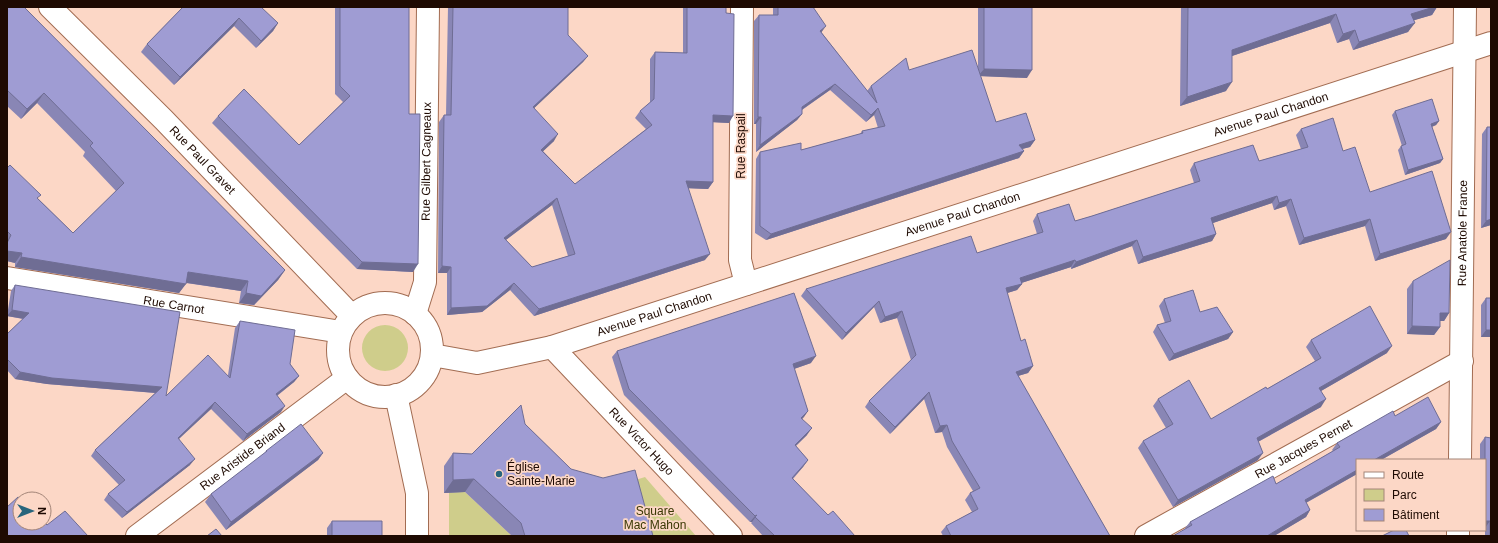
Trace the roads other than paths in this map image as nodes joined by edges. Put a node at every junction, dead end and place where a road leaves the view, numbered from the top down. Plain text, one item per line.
1 (50, 7) edge
2 (428, 7) edge
3 (742, 7) edge
4 (1465, 7) edge
5 (1491, 43) edge
6 (1465, 51) junction
7 (7, 278) edge
8 (746, 284) junction
9 (415, 314) junction
10 (347, 324) junction
11 (552, 347) junction
12 (432, 355) junction
13 (1462, 361) junction
14 (347, 378) junction
15 (396, 395) junction
16 (1460, 459) edge
17 (137, 536) edge
18 (417, 536) edge
19 (731, 536) edge
20 (1146, 536) edge

1 - 10 street, Rue Paul Gravet
2 - 9 street, Rue Gilbert Cagneaux
3 - 8 street, Rue Raspail
4 - 6 street, Rue Anatole France
5 - 6 street, Avenue Paul Chandon
6 - 8 street, Avenue Paul Chandon
6 - 13 street, Rue Anatole France
7 - 10 street, Rue Carnot
8 - 11 street, Avenue Paul Chandon
9 - 10 street
9 - 12 street
10 - 14 street
11 - 12 street, Avenue Paul Chandon
11 - 19 street, Rue Victor Hugo
12 - 15 street
13 - 16 street, Rue Anatole France
13 - 20 street, Rue Jacques Pernet
14 - 15 street
14 - 17 street, Rue Aristide Briand
15 - 18 street

